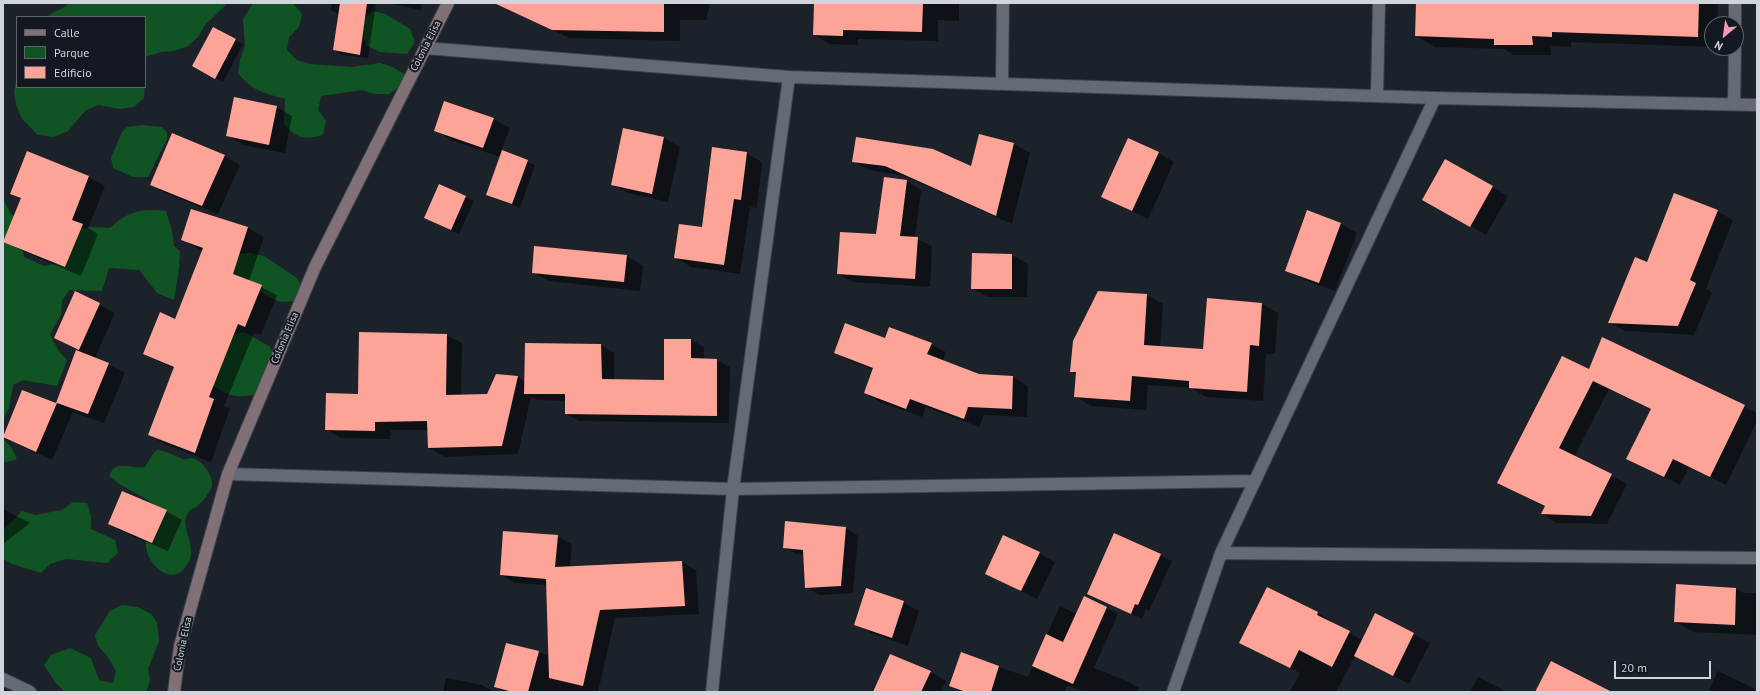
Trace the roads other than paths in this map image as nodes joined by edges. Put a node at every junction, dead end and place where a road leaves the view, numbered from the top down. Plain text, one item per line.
1 (448, 3) edge
2 (1003, 3) edge
3 (1379, 3) edge
4 (1735, 3) edge
5 (1735, 16) edge
6 (425, 48) junction
7 (1735, 56) edge
8 (788, 77) junction
9 (1002, 83) junction
10 (1377, 95) junction
11 (1435, 98) junction
12 (1734, 104) junction
13 (1757, 105) edge
14 (228, 474) junction
15 (1254, 482) junction
16 (733, 489) junction
17 (1222, 553) junction
18 (1757, 558) edge
19 (3, 679) edge
20 (30, 692) edge
21 (174, 692) edge
22 (712, 692) edge
23 (1173, 692) edge

1 - 6 street, Colonia Elisa
2 - 9 street
3 - 10 street
4 - 5 street
6 - 8 street
6 - 14 street, Colonia Elisa
7 - 12 street
8 - 9 street
8 - 16 street
9 - 10 street
10 - 11 street
11 - 12 street
11 - 15 street
12 - 13 street
14 - 16 street
14 - 21 street, Colonia Elisa
15 - 16 street
15 - 17 street
16 - 22 street
17 - 18 street
17 - 23 street
19 - 20 street

